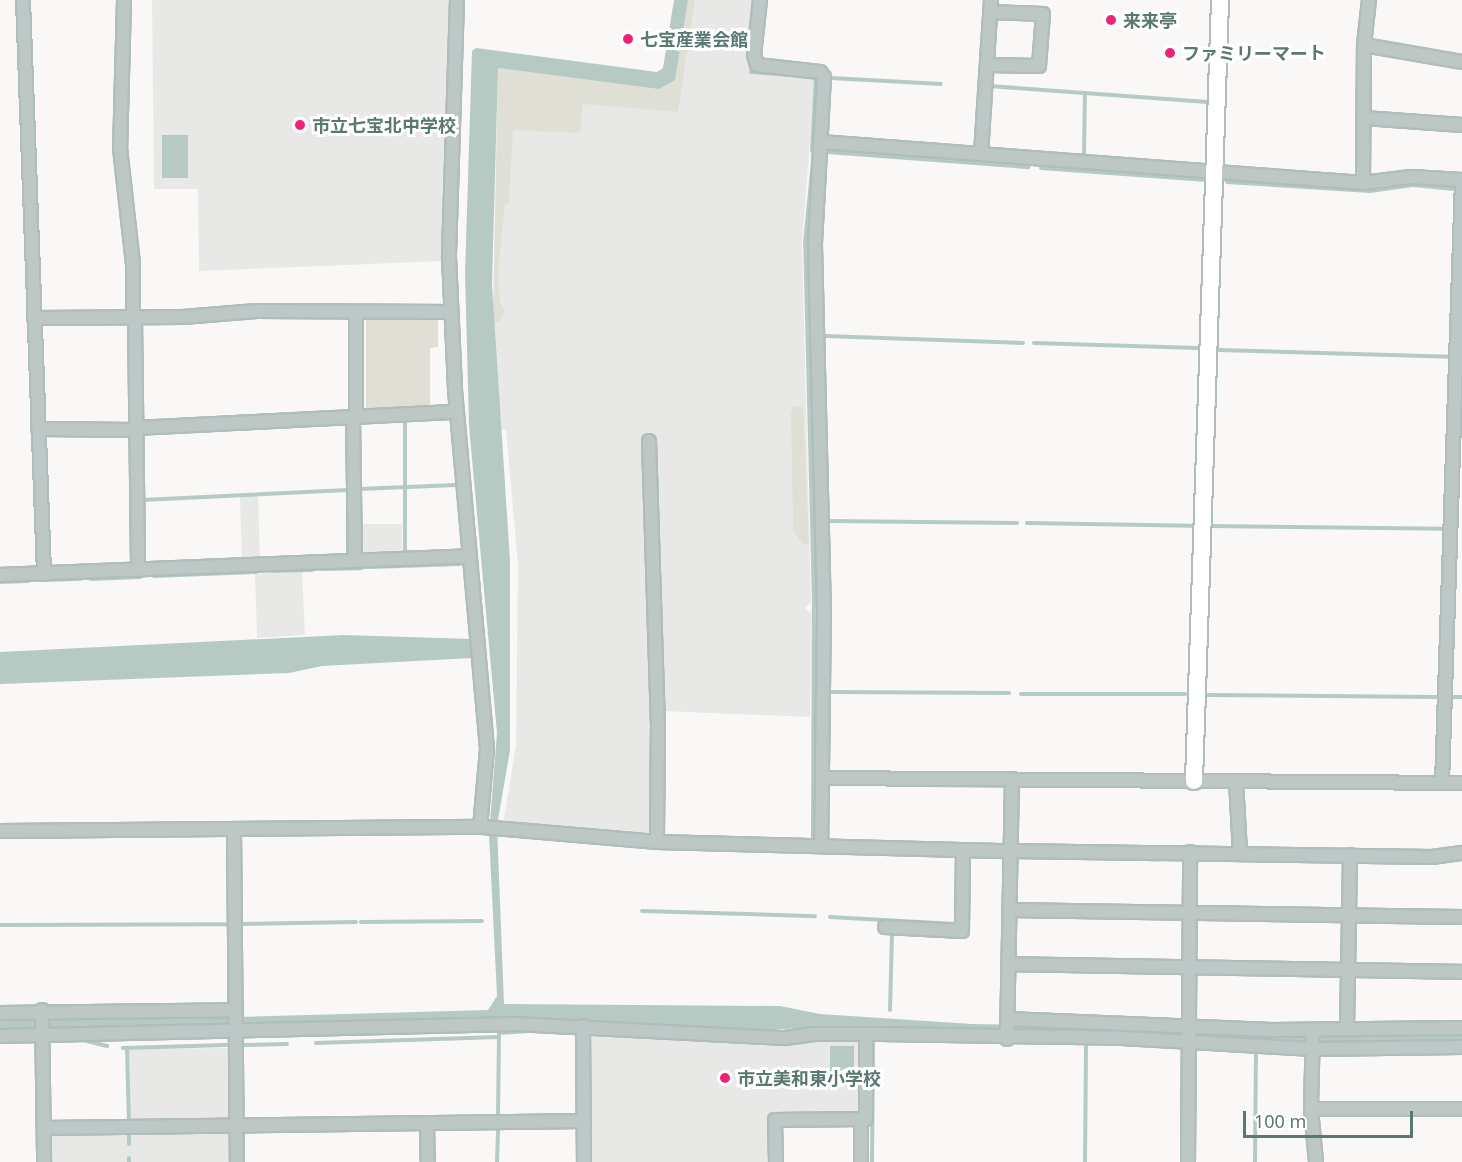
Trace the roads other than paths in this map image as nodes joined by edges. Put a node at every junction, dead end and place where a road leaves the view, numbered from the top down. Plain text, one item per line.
1 (23, 0) edge
2 (124, 0) edge
3 (457, 0) edge
4 (760, 0) edge
5 (1220, 0) edge
6 (1369, 0) edge
7 (990, 6) edge
8 (1365, 45) junction
9 (1462, 62) edge
10 (987, 65) junction
11 (1364, 118) junction
12 (1462, 125) edge
13 (820, 142) junction
14 (981, 154) junction
15 (1216, 172) junction
16 (1462, 180) edge
17 (1363, 183) junction
18 (451, 312) junction
19 (356, 314) junction
20 (34, 318) junction
21 (134, 318) junction
22 (457, 412) junction
23 (355, 417) junction
24 (38, 429) junction
25 (136, 429) junction
26 (649, 441) dead end
27 (470, 556) junction
28 (355, 561) junction
29 (138, 570) junction
30 (44, 574) junction
31 (0, 575) edge
32 (822, 778) junction
33 (1012, 779) junction
34 (1194, 781) junction
35 (1236, 781) junction
36 (1442, 783) junction
37 (1462, 783) edge
38 (488, 828) junction
39 (234, 829) junction
40 (0, 831) edge
41 (657, 842) junction
42 (821, 845) junction
43 (963, 850) junction
44 (1009, 851) junction
45 (1190, 852) junction
46 (1240, 852) junction
47 (1462, 852) edge
48 (1350, 855) junction
49 (1009, 910) junction
50 (1190, 913) junction
51 (1349, 916) junction
52 (1462, 918) edge
53 (885, 927) dead end
54 (1008, 964) junction
55 (1189, 967) junction
56 (1348, 970) junction
57 (1462, 972) edge
58 (42, 1011) junction
59 (235, 1012) junction
60 (0, 1013) edge
61 (1007, 1020) junction
62 (583, 1026) junction
63 (1188, 1027) junction
64 (1462, 1028) edge
65 (1347, 1029) junction
66 (42, 1031) junction
67 (235, 1031) junction
68 (866, 1034) junction
69 (0, 1036) edge
70 (1007, 1038) junction
71 (1313, 1039) junction
72 (1188, 1044) junction
73 (1462, 1047) edge
74 (1311, 1109) junction
75 (1462, 1109) edge
76 (861, 1119) junction
77 (584, 1121) junction
78 (427, 1123) junction
79 (236, 1126) junction
80 (44, 1128) junction
81 (44, 1162) edge
82 (237, 1162) edge
83 (428, 1162) edge
84 (585, 1162) edge
85 (776, 1162) edge
86 (861, 1162) edge
87 (1188, 1162) edge
88 (1316, 1162) edge

1 - 20 street
2 - 21 street
3 - 18 street
4 - 13 street
5 - 15 street
6 - 8 street
7 - 10 street
7 - 10 street
8 - 9 street
8 - 11 street
10 - 14 street
11 - 12 street
11 - 17 street
13 - 14 street
13 - 32 street
14 - 15 street
15 - 17 street
15 - 34 street
16 - 17 street
16 - 36 street
18 - 19 street
18 - 22 street
19 - 21 street
19 - 23 street
20 - 21 street
20 - 24 street
21 - 25 street
22 - 23 street
22 - 27 street
23 - 25 street
23 - 28 street
24 - 25 street
24 - 30 street
25 - 29 street
26 - 41 street
27 - 28 street
27 - 38 street
28 - 29 street
29 - 30 street
30 - 31 street
32 - 33 street
32 - 42 street
33 - 34 street
33 - 44 street
34 - 35 street
35 - 36 street
35 - 46 street
36 - 37 street
38 - 39 street
38 - 41 street
39 - 40 street
39 - 59 street
41 - 42 street
42 - 43 street
43 - 44 street
43 - 53 street
44 - 45 street
44 - 49 street
45 - 46 street
45 - 50 street
46 - 48 street
47 - 48 street
48 - 51 street
49 - 50 street
49 - 54 street
50 - 51 street
50 - 55 street
51 - 52 street
51 - 56 street
54 - 55 street
54 - 61 street
55 - 56 street
55 - 63 street
56 - 57 street
56 - 65 street
58 - 59 street
58 - 60 street
58 - 66 street
59 - 67 street
61 - 63 street
61 - 70 street
62 - 67 street
62 - 68 street
62 - 77 street
63 - 71 street
63 - 72 street
64 - 65 street
65 - 71 street
66 - 67 street
66 - 69 street
66 - 80 street
67 - 79 street
68 - 70 street
68 - 76 street
70 - 72 street
71 - 72 street
71 - 73 street
71 - 74 street
72 - 87 street
74 - 75 street
74 - 88 street
76 - 85 street
76 - 86 street
77 - 78 street
77 - 84 street
78 - 79 street
78 - 83 street
79 - 80 street
79 - 82 street
80 - 81 street

